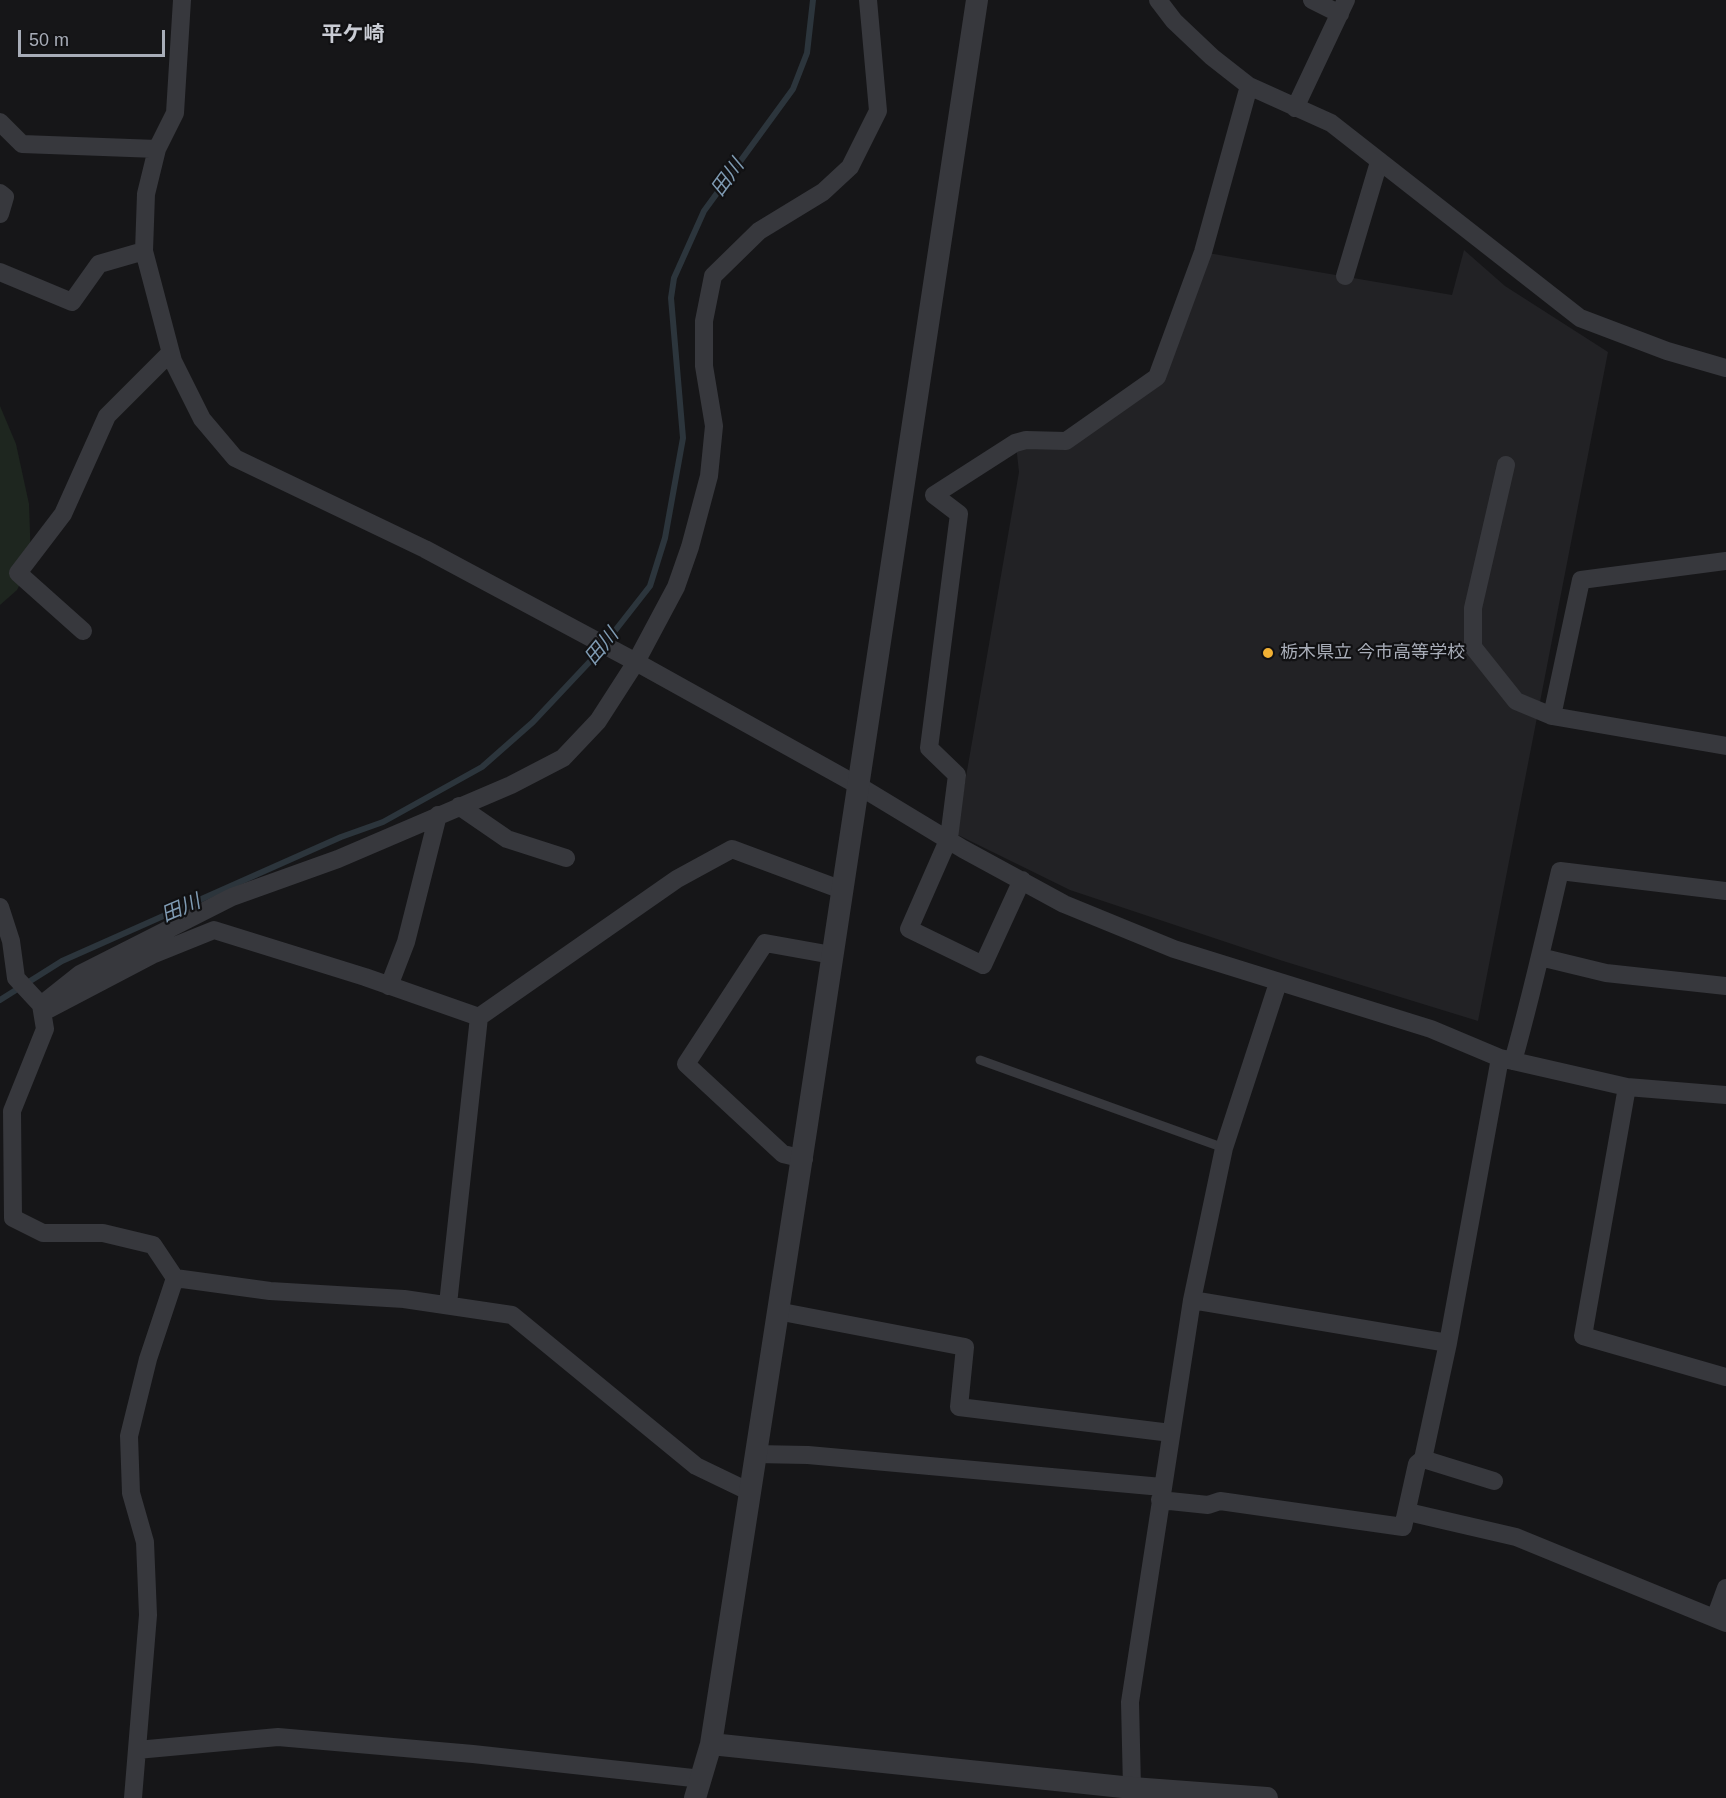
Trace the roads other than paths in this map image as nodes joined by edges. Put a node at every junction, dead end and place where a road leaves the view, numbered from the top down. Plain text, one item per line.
1 (182, 0) edge
2 (868, 0) edge
3 (977, 0) edge
4 (1158, 0) edge
5 (1312, 0) edge
6 (1343, 7) edge
7 (1249, 86) junction
8 (1295, 108) junction
9 (0, 122) edge
10 (157, 149) junction
11 (1379, 162) junction
12 (0, 193) edge
13 (0, 214) edge
14 (144, 251) junction
15 (0, 272) edge
16 (1345, 276) dead end
17 (170, 353) junction
18 (1726, 368) edge
19 (1506, 465) dead end
20 (1726, 561) edge
21 (83, 632) dead end
22 (636, 662) junction
23 (1552, 716) junction
24 (1726, 746) edge
25 (859, 786) junction
26 (459, 806) junction
27 (438, 815) junction
28 (949, 838) junction
29 (567, 858) dead end
30 (1022, 880) junction
31 (842, 890) junction
32 (1726, 891) edge
33 (0, 907) edge
34 (832, 955) junction
35 (1540, 957) junction
36 (1278, 983) junction
37 (389, 986) junction
38 (1726, 986) edge
39 (41, 1009) junction
40 (479, 1017) junction
41 (1507, 1059) junction
42 (980, 1060) dead end
43 (1626, 1087) junction
44 (1726, 1095) edge
45 (1224, 1148) junction
46 (804, 1159) junction
47 (175, 1278) junction
48 (1192, 1300) junction
49 (448, 1304) junction
50 (777, 1311) junction
51 (1448, 1343) junction
52 (1726, 1377) edge
53 (1171, 1434) junction
54 (755, 1454) junction
55 (1423, 1459) junction
56 (1494, 1481) dead end
57 (750, 1492) junction
58 (1161, 1493) junction
59 (1408, 1512) junction
60 (1726, 1588) edge
61 (1721, 1620) edge
62 (711, 1744) junction
63 (137, 1750) junction
64 (698, 1788) edge
65 (1132, 1793) edge
66 (133, 1798) edge
67 (1267, 1798) edge

1 - 10 street
2 - 22 street
3 - 25 street
4 - 7 street
5 - 6 street
6 - 8 street
7 - 8 street
7 - 28 street
8 - 11 street
9 - 10 street
10 - 14 street
11 - 16 street
11 - 18 street
12 - 13 street
14 - 15 street
14 - 17 street
17 - 21 street
17 - 22 street
19 - 23 street
20 - 23 street
22 - 25 street
22 - 26 street
23 - 24 street
25 - 28 street
25 - 31 street
26 - 27 street
26 - 29 street
27 - 37 street
27 - 39 street
28 - 30 street
28 - 30 street
30 - 36 street
31 - 34 street
31 - 40 street
32 - 35 street
33 - 39 street
34 - 46 street
34 - 46 street
35 - 38 street
35 - 41 street
36 - 41 street
36 - 45 street
37 - 39 street
37 - 40 street
39 - 47 street
40 - 49 street
41 - 43 street
41 - 51 street
42 - 45 lane
43 - 44 street
43 - 52 street
45 - 48 street
46 - 50 street
47 - 49 street
47 - 63 street
48 - 51 street
48 - 53 street
49 - 57 street
50 - 53 street
50 - 54 street
51 - 55 street
53 - 58 street
54 - 57 street
54 - 58 street
55 - 56 street
55 - 59 street
57 - 62 street
58 - 59 street
58 - 65 street
59 - 61 street
60 - 61 street
62 - 64 street
62 - 65 street
63 - 64 street
63 - 66 street
65 - 67 street

